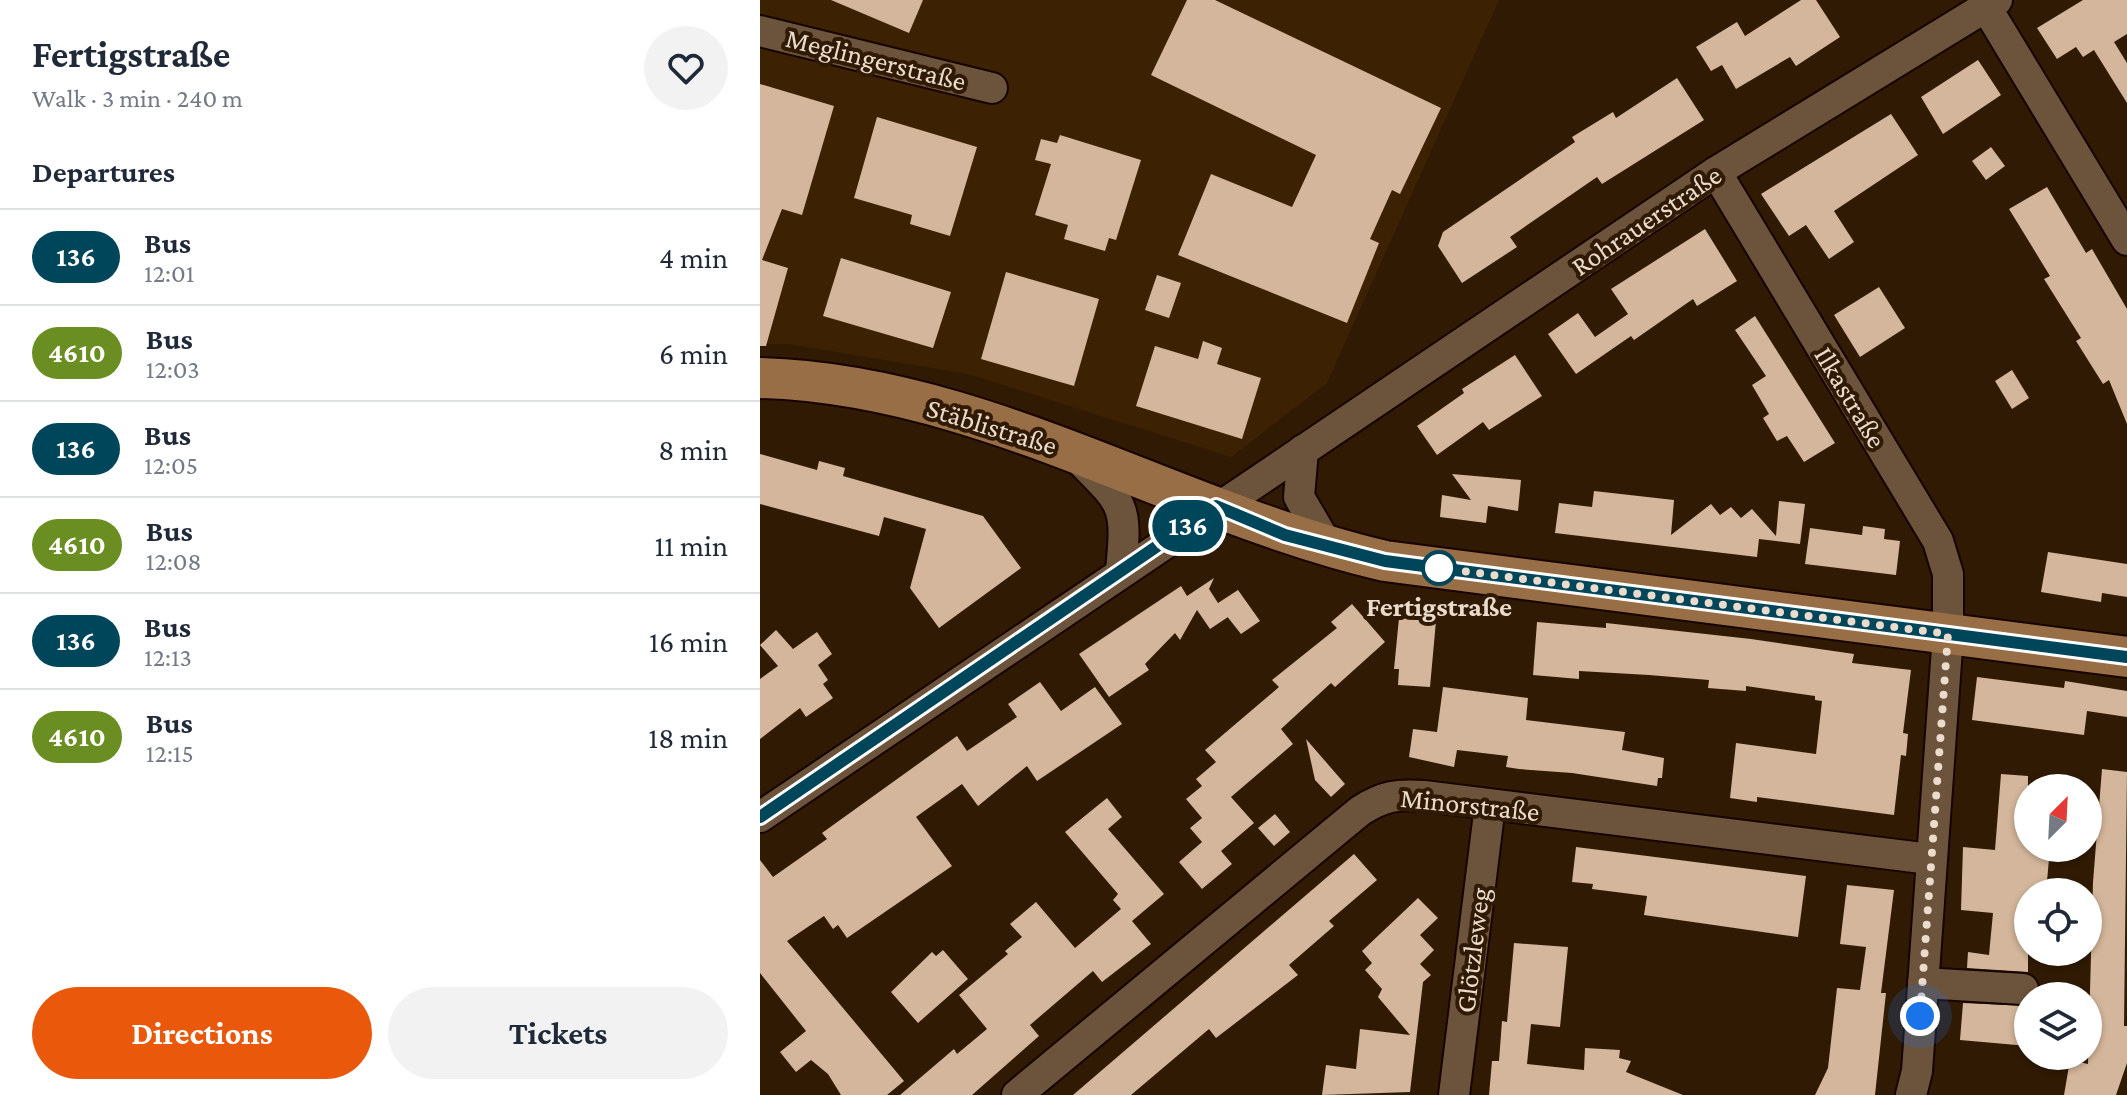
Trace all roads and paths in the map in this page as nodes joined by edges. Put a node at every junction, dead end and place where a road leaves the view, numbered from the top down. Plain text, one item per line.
1 (1992, 3) edge
2 (760, 31) edge
3 (992, 88) dead end
4 (1716, 172) junction
5 (2127, 240) edge
6 (760, 378) edge
7 (1069, 449) junction
8 (1303, 450) junction
9 (1216, 506) junction
10 (1329, 548) junction
11 (1121, 570) junction
12 (1948, 634) junction
13 (2127, 657) edge
14 (1490, 805) junction
15 (760, 817) edge
16 (1930, 859) junction
17 (1923, 983) junction
18 (2014, 988) edge
19 (1017, 1095) edge
20 (1454, 1095) edge
21 (1911, 1095) edge

1 - 4 street, Rohrauerstraße
1 - 5 street
2 - 3 street, Meglingerstraße
4 - 8 street, Rohrauerstraße
4 - 12 street, Ilkastraße
6 - 7 main road, Stäblistraße
7 - 9 main road, Stäblistraße
7 - 11 street
8 - 9 street, Rohrauerstraße
8 - 10 street
9 - 10 main road, Stäblistraße
9 - 11 street
10 - 12 main road, Stäblistraße
11 - 15 street
12 - 13 main road, Stäblistraße
12 - 16 street, Ilkastraße
14 - 16 street, Minorstraße
14 - 19 street, Minorstraße
14 - 20 street, Glötzleweg
16 - 17 street, Ilkastraße
17 - 18 street
17 - 21 street, Ilkastraße

